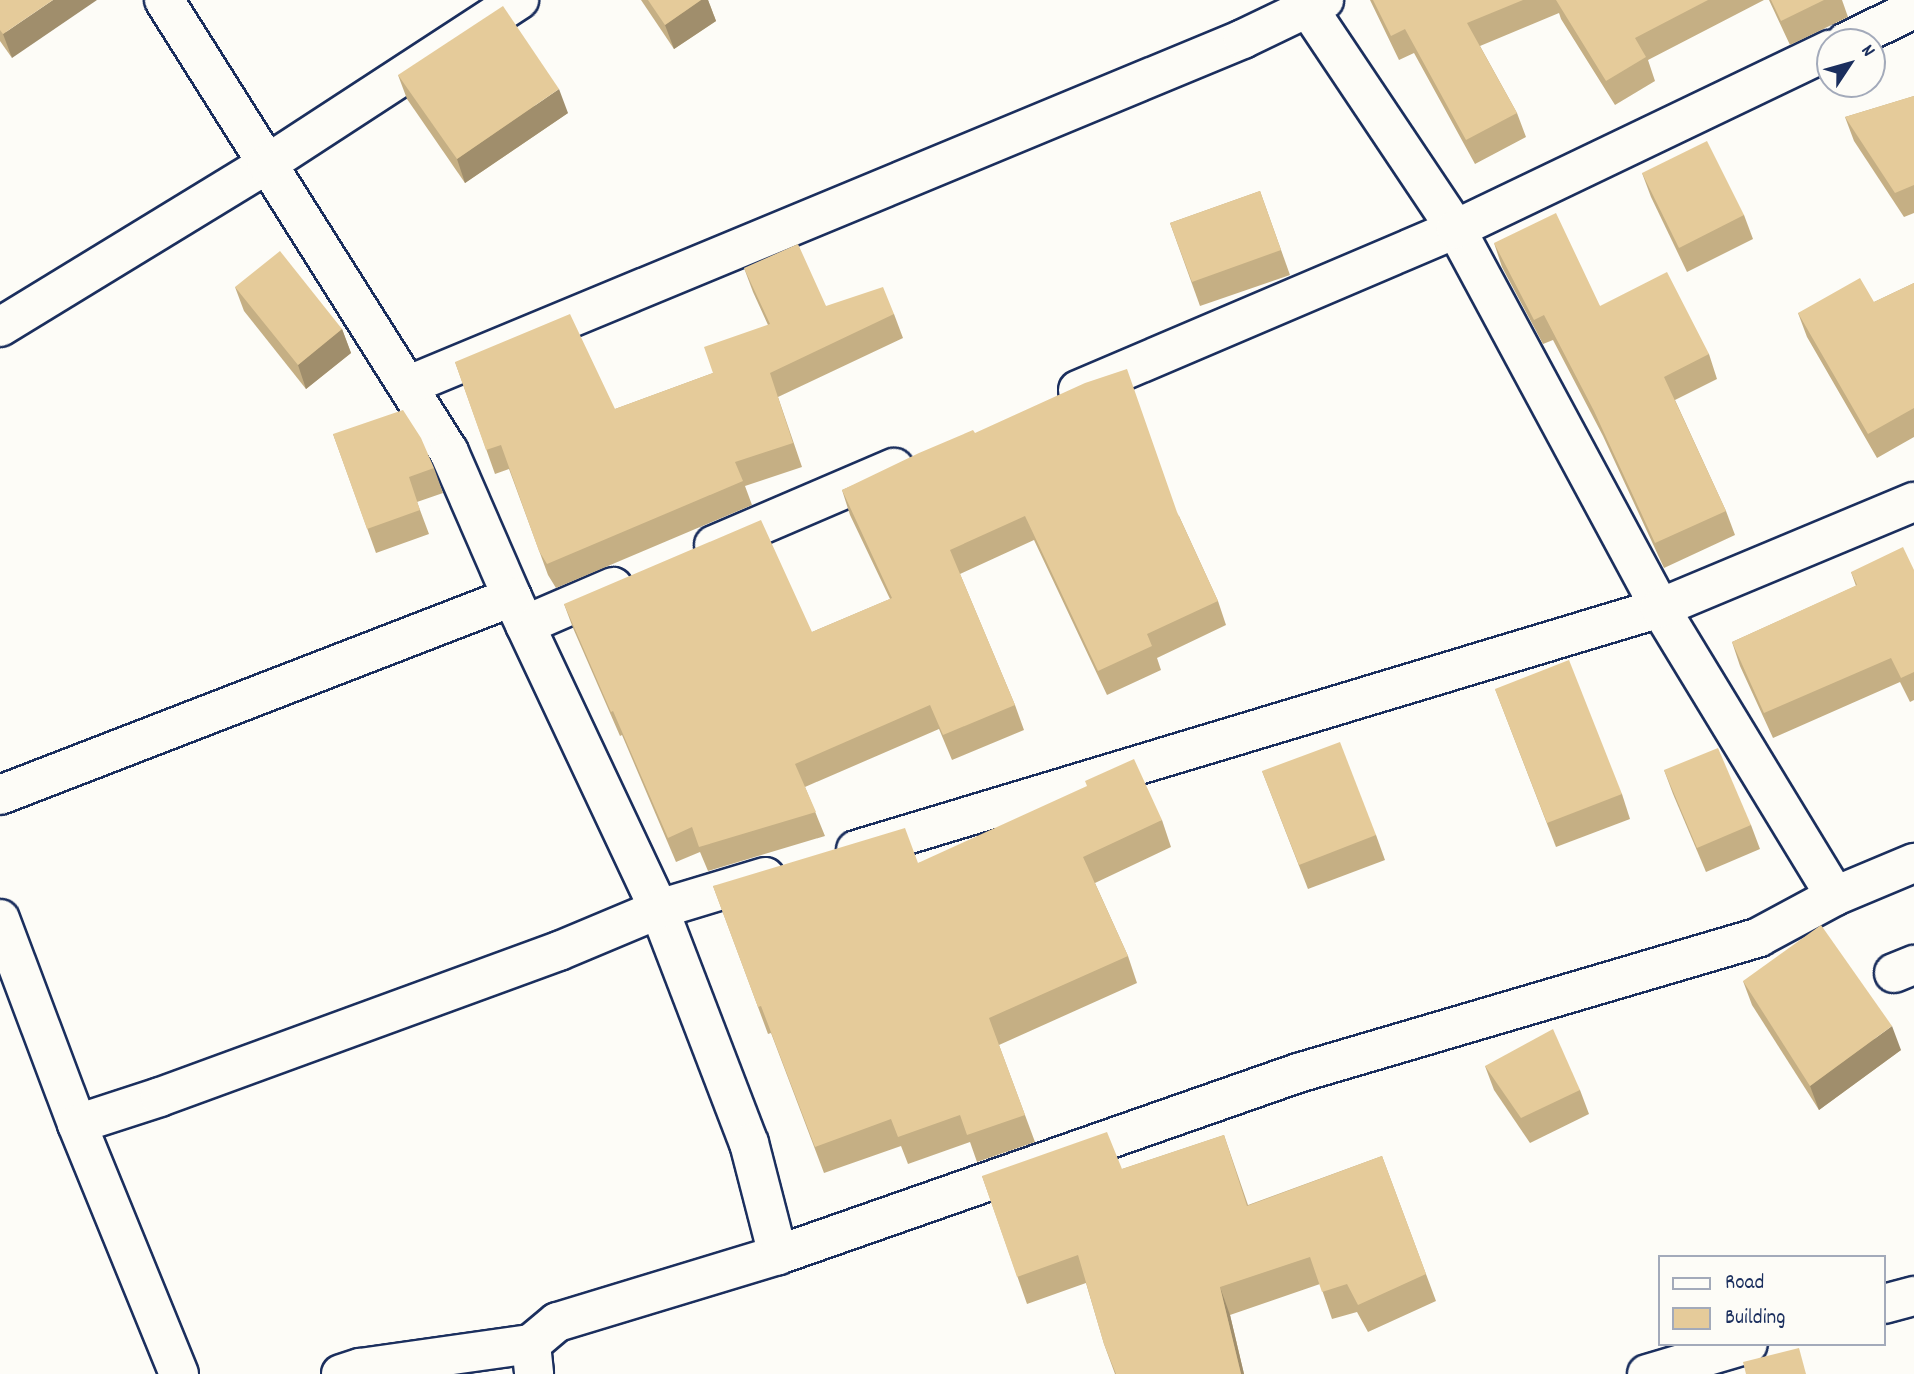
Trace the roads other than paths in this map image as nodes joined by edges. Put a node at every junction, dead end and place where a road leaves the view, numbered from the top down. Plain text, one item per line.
1 (164, 0) edge
2 (519, 0) edge
3 (1316, 4) edge
4 (1914, 9) edge
5 (1875, 28) edge
6 (1816, 57) edge
7 (267, 164) junction
8 (1456, 229) junction
9 (0, 327) edge
10 (410, 385) junction
11 (1048, 402) edge
12 (920, 457) edge
13 (1914, 502) edge
14 (678, 560) edge
15 (640, 576) edge
16 (1660, 608) junction
17 (518, 611) junction
18 (0, 795) edge
19 (1914, 863) edge
20 (1835, 896) junction
21 (659, 909) junction
22 (0, 919) edge
23 (77, 1124) junction
24 (778, 1255) junction
25 (1914, 1296) edge
26 (1886, 1303) edge
27 (1741, 1346) edge
28 (532, 1359) edge
29 (179, 1374) edge
30 (341, 1374) edge
31 (1647, 1374) edge

1 - 7 street
2 - 7 street
3 - 8 street
3 - 10 street
4 - 5 street
6 - 8 street
7 - 9 street
7 - 10 street
8 - 11 street
8 - 16 street
10 - 17 street
12 - 14 street
13 - 16 street
15 - 17 street
16 - 20 street
16 - 21 street
17 - 18 street
17 - 21 street
19 - 20 street
20 - 24 street
21 - 23 street
21 - 24 street
22 - 23 street
23 - 29 street
24 - 28 street
25 - 26 street
27 - 31 street
28 - 30 street

